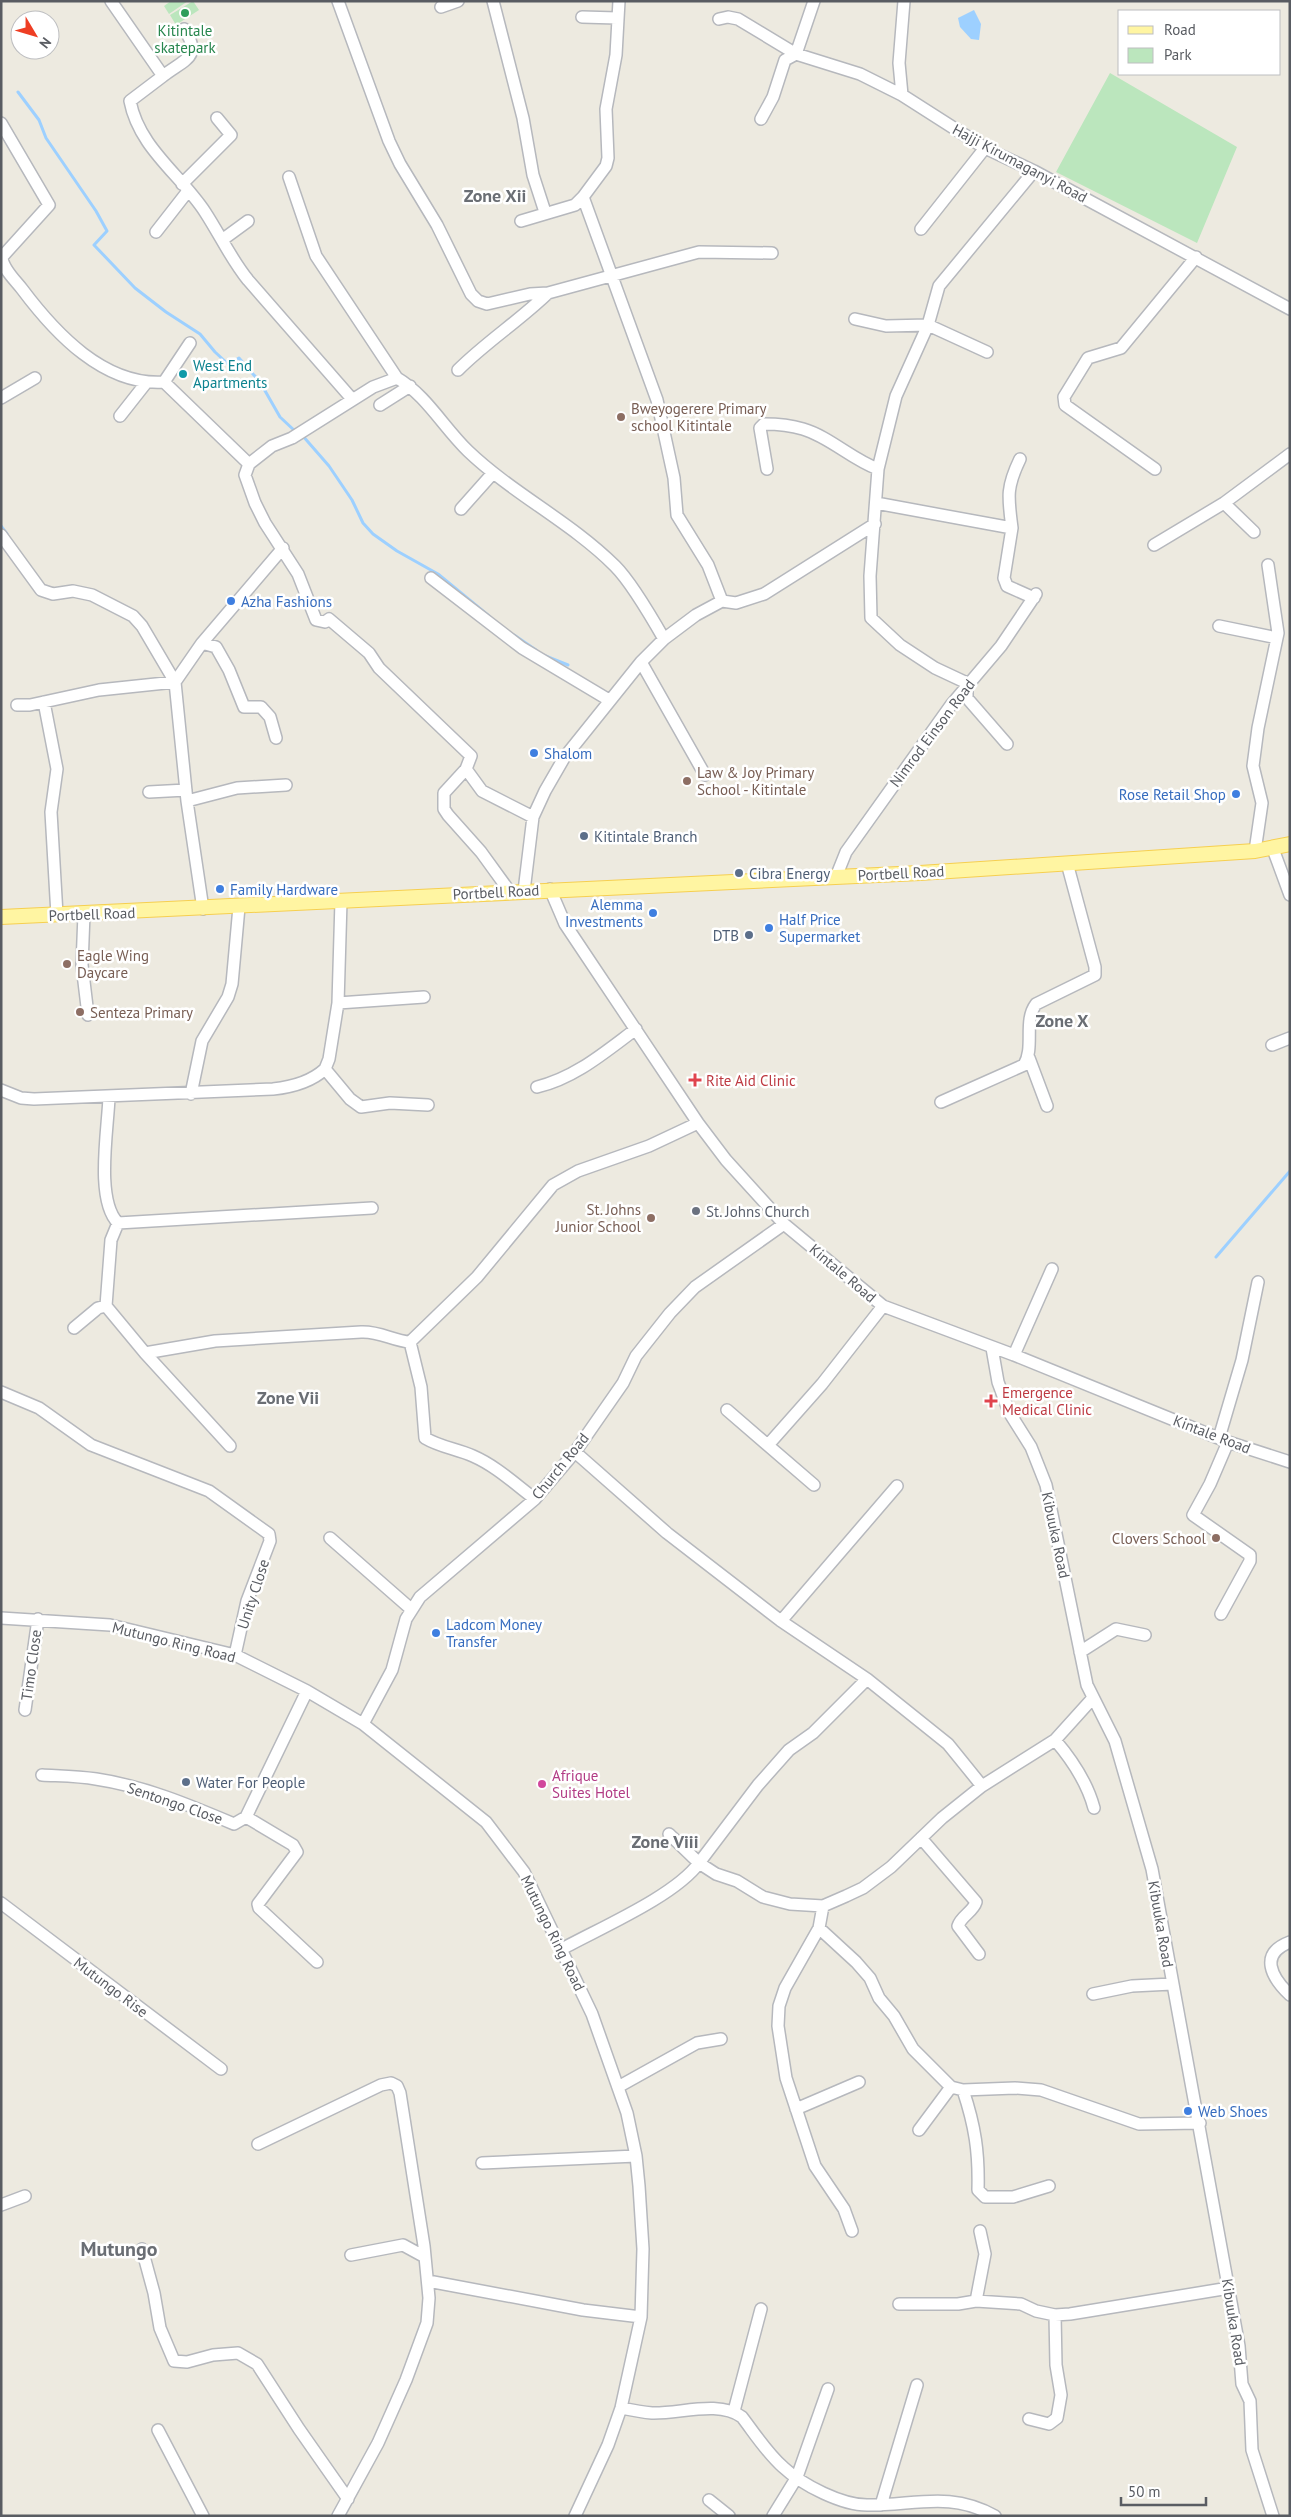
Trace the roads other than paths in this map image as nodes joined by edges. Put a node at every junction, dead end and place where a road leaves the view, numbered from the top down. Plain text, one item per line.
1 (111, 1) edge
2 (338, 1) edge
3 (458, 1) edge
4 (493, 1) edge
5 (619, 1) edge
6 (814, 1) edge
7 (904, 1) edge
8 (440, 7) dead end
9 (582, 18) dead end
10 (618, 18) junction
11 (719, 19) dead end
12 (184, 29) dead end
13 (796, 54) junction
14 (163, 76) junction
15 (902, 95) junction
16 (217, 118) dead end
17 (762, 119) dead end
18 (1, 123) edge
19 (985, 148) junction
20 (1034, 171) junction
21 (290, 177) dead end
22 (185, 188) junction
23 (583, 197) junction
24 (544, 212) junction
25 (248, 221) dead end
26 (521, 221) dead end
27 (921, 229) dead end
28 (156, 232) dead end
29 (222, 240) junction
30 (772, 252) dead end
31 (1196, 257) junction
32 (612, 278) junction
33 (548, 294) junction
34 (1290, 309) edge
35 (855, 319) dead end
36 (928, 325) junction
37 (190, 343) dead end
38 (987, 352) dead end
39 (458, 370) dead end
40 (35, 378) dead end
41 (397, 378) junction
42 (164, 382) junction
43 (146, 383) junction
44 (410, 386) junction
45 (1, 398) edge
46 (352, 399) junction
47 (380, 405) dead end
48 (120, 416) dead end
49 (1290, 454) edge
50 (1020, 459) dead end
51 (248, 464) junction
52 (767, 469) dead end
53 (878, 469) junction
54 (1155, 470) dead end
55 (493, 473) junction
56 (876, 503) junction
57 (1224, 503) junction
58 (460, 509) dead end
59 (875, 524) junction
60 (1012, 528) junction
61 (1254, 532) dead end
62 (1, 535) edge
63 (1154, 545) dead end
64 (283, 548) junction
65 (1268, 565) dead end
66 (431, 578) dead end
67 (722, 601) junction
68 (1219, 626) dead end
69 (1277, 638) junction
70 (664, 639) junction
71 (202, 643) junction
72 (641, 662) junction
73 (174, 682) junction
74 (967, 683) junction
75 (609, 700) junction
76 (44, 702) junction
77 (17, 705) dead end
78 (276, 738) dead end
79 (1007, 744) dead end
80 (466, 770) junction
81 (705, 774) dead end
82 (286, 785) dead end
83 (149, 792) dead end
84 (187, 796) junction
85 (533, 817) junction
86 (1290, 844) edge
87 (1273, 848) junction
88 (1255, 851) junction
89 (1067, 863) junction
90 (836, 877) junction
91 (550, 889) junction
92 (524, 891) junction
93 (510, 892) junction
94 (1290, 895) edge
95 (341, 901) junction
96 (239, 907) junction
97 (204, 909) junction
98 (84, 914) junction
99 (57, 915) junction
100 (1, 917) edge
101 (424, 997) dead end
102 (338, 1002) junction
103 (88, 1015) dead end
104 (636, 1029) junction
105 (1290, 1038) edge
106 (1272, 1045) dead end
107 (1029, 1058) junction
108 (325, 1069) junction
109 (537, 1087) dead end
110 (1, 1090) edge
111 (191, 1094) junction
112 (109, 1097) junction
113 (941, 1102) dead end
114 (428, 1105) dead end
115 (1047, 1106) dead end
116 (698, 1123) junction
117 (372, 1208) dead end
118 (118, 1223) junction
119 (784, 1224) junction
120 (1052, 1270) dead end
121 (1258, 1282) dead end
122 (106, 1306) junction
123 (883, 1306) junction
124 (74, 1328) dead end
125 (410, 1342) junction
126 (992, 1348) junction
127 (144, 1353) junction
128 (1014, 1355) junction
129 (1, 1392) edge
130 (728, 1410) dead end
131 (1224, 1440) junction
132 (768, 1445) junction
133 (230, 1446) dead end
134 (575, 1452) junction
135 (1290, 1462) edge
136 (814, 1485) dead end
137 (897, 1486) dead end
138 (535, 1499) junction
139 (330, 1538) dead end
140 (411, 1609) junction
141 (1221, 1614) dead end
142 (1, 1618) edge
143 (38, 1619) junction
144 (781, 1621) junction
145 (1145, 1635) dead end
146 (1080, 1652) junction
147 (235, 1655) junction
148 (866, 1679) junction
149 (308, 1691) junction
150 (1092, 1699) junction
151 (25, 1710) dead end
152 (363, 1724) junction
153 (1055, 1740) junction
154 (42, 1774) dead end
155 (982, 1786) junction
156 (1094, 1808) dead end
157 (246, 1817) junction
158 (669, 1834) dead end
159 (921, 1838) junction
160 (699, 1863) junction
161 (1, 1903) edge
162 (823, 1906) junction
163 (819, 1928) junction
164 (1290, 1942) edge
165 (562, 1949) junction
166 (979, 1954) dead end
167 (317, 1962) dead end
168 (1172, 1984) junction
169 (1094, 1994) dead end
170 (1290, 1995) edge
171 (721, 2039) dead end
172 (221, 2069) dead end
173 (858, 2082) dead end
174 (618, 2087) junction
175 (957, 2088) junction
176 (796, 2109) junction
177 (1200, 2123) junction
178 (919, 2130) dead end
179 (258, 2144) dead end
180 (636, 2156) junction
181 (482, 2163) dead end
182 (1049, 2186) dead end
183 (25, 2196) dead end
184 (1, 2205) edge
185 (852, 2231) dead end
186 (980, 2231) dead end
187 (142, 2249) dead end
188 (351, 2255) dead end
189 (426, 2256) junction
190 (428, 2281) junction
191 (1229, 2288) junction
192 (976, 2301) junction
193 (899, 2304) dead end
194 (761, 2309) dead end
195 (1055, 2315) junction
196 (641, 2317) junction
197 (917, 2384) dead end
198 (828, 2389) dead end
199 (621, 2408) junction
200 (734, 2411) junction
201 (1029, 2418) dead end
202 (158, 2430) dead end
203 (797, 2477) junction
204 (348, 2499) junction
205 (709, 2500) dead end
206 (881, 2505) junction
207 (203, 2516) edge
208 (338, 2516) edge
209 (575, 2516) edge
210 (729, 2516) edge
211 (773, 2516) edge
212 (995, 2516) edge
213 (1273, 2516) edge

1 - 14 street
2 - 33 street
3 - 8 street
4 - 24 street
5 - 10 street
6 - 13 street
7 - 15 street
9 - 10 street
10 - 23 street
11 - 13 street, Hajji Kirumaganyi Road
12 - 14 street
13 - 15 street, Hajji Kirumaganyi Road
13 - 17 street
14 - 22 street
15 - 19 street, Hajji Kirumaganyi Road
16 - 22 street
18 - 43 street
19 - 20 street, Hajji Kirumaganyi Road
19 - 27 street
20 - 31 street, Hajji Kirumaganyi Road
20 - 36 street
21 - 41 street
22 - 28 street
22 - 29 street
23 - 24 street
23 - 32 street
24 - 26 street
25 - 29 street
29 - 46 street
30 - 32 street
31 - 34 street, Hajji Kirumaganyi Road
31 - 54 street
32 - 33 street
32 - 67 street
33 - 39 street
35 - 36 street
36 - 38 street
36 - 53 street
37 - 42 street
40 - 45 street
41 - 44 street
41 - 46 street
42 - 43 street
42 - 51 street
43 - 48 street
44 - 47 street
44 - 55 street
46 - 51 street
49 - 57 street
50 - 60 street
51 - 64 street
52 - 53 street
53 - 56 street
55 - 58 street
55 - 70 street
56 - 59 street
56 - 60 street
57 - 61 street
57 - 63 street
59 - 67 street
59 - 74 street
60 - 74 street, Nimrod Einson Road
62 - 73 street
64 - 71 street
64 - 80 street
65 - 69 street
66 - 75 street
67 - 70 street
68 - 69 street
69 - 88 street
70 - 72 street
71 - 73 street
71 - 78 street
72 - 75 street
72 - 81 street
73 - 76 street
73 - 84 street
74 - 79 street
74 - 90 street, Nimrod Einson Road
75 - 85 street
76 - 77 street
76 - 99 street
80 - 85 street
80 - 93 street
82 - 84 street
83 - 84 street
84 - 97 street
85 - 92 street
86 - 87 main road, Portbell Road
87 - 88 main road, Portbell Road
87 - 94 street
88 - 89 main road, Portbell Road
89 - 90 main road, Portbell Road
89 - 107 street
90 - 91 main road, Portbell Road
91 - 92 main road, Portbell Road
91 - 104 street, Kintale Road
92 - 93 main road, Portbell Road
93 - 95 main road, Portbell Road
95 - 96 main road, Portbell Road
95 - 102 street
96 - 97 main road, Portbell Road
96 - 111 street
97 - 98 main road, Portbell Road
98 - 99 main road, Portbell Road
98 - 103 street
99 - 100 main road, Portbell Road
101 - 102 street
102 - 108 street
104 - 109 street
104 - 116 street, Kintale Road
105 - 106 street
107 - 113 street
107 - 115 street
108 - 111 street
108 - 114 street
110 - 112 street
111 - 112 street
112 - 118 street
116 - 119 street, Kintale Road
116 - 125 street
117 - 118 street
118 - 122 street
119 - 123 street, Kintale Road
119 - 134 street, Church Road
120 - 128 street
121 - 131 street
122 - 124 street
122 - 127 street
123 - 126 street, Kintale Road
123 - 132 street
125 - 127 street
125 - 138 street
126 - 128 street, Kintale Road
126 - 146 street, Kibuuka Road
127 - 133 street
128 - 131 street, Kintale Road
129 - 147 street, Unity Close
130 - 132 street
131 - 135 street, Kintale Road
131 - 141 street
132 - 136 street
134 - 138 street, Church Road
134 - 144 street
137 - 144 street
138 - 140 street, Church Road
139 - 140 street
140 - 152 street, Church Road
142 - 143 street, Mutungo Ring Road
143 - 147 street, Mutungo Ring Road
143 - 151 street, Timo Close
144 - 148 street
145 - 146 street
146 - 150 street, Kibuuka Road
147 - 149 street, Mutungo Ring Road
148 - 155 street
148 - 160 street
149 - 152 street, Mutungo Ring Road
149 - 157 street, Sentongo Close
150 - 153 street
150 - 168 street, Kibuuka Road
152 - 165 street, Mutungo Ring Road
153 - 155 street
153 - 156 street
154 - 157 street, Sentongo Close
155 - 159 street
157 - 167 street, Sentongo Close
158 - 160 street
159 - 162 street
159 - 166 street
160 - 162 street
160 - 165 street
161 - 172 street, Mutungo Rise
162 - 163 street
163 - 175 street
163 - 176 street
164 - 170 street
165 - 174 street, Mutungo Ring Road
168 - 169 street
168 - 177 street, Kibuuka Road
171 - 174 street
173 - 176 street
174 - 180 street, Mutungo Ring Road
175 - 177 street
175 - 178 street
175 - 182 street
176 - 185 street
177 - 191 street, Kibuuka Road
179 - 189 street
180 - 181 street
180 - 196 street, Mutungo Ring Road
183 - 184 street
186 - 192 street
187 - 204 street
188 - 189 street
189 - 190 street
190 - 196 street
190 - 204 street
191 - 195 street
191 - 213 street, Kibuuka Road
192 - 193 street
192 - 195 street
194 - 200 street
195 - 201 street
196 - 199 street, Mutungo Ring Road
197 - 206 street
198 - 203 street
199 - 200 street
199 - 209 street, Mutungo Ring Road
200 - 203 street
202 - 207 street
203 - 206 street
203 - 211 street
204 - 208 street
205 - 210 street
206 - 212 street

